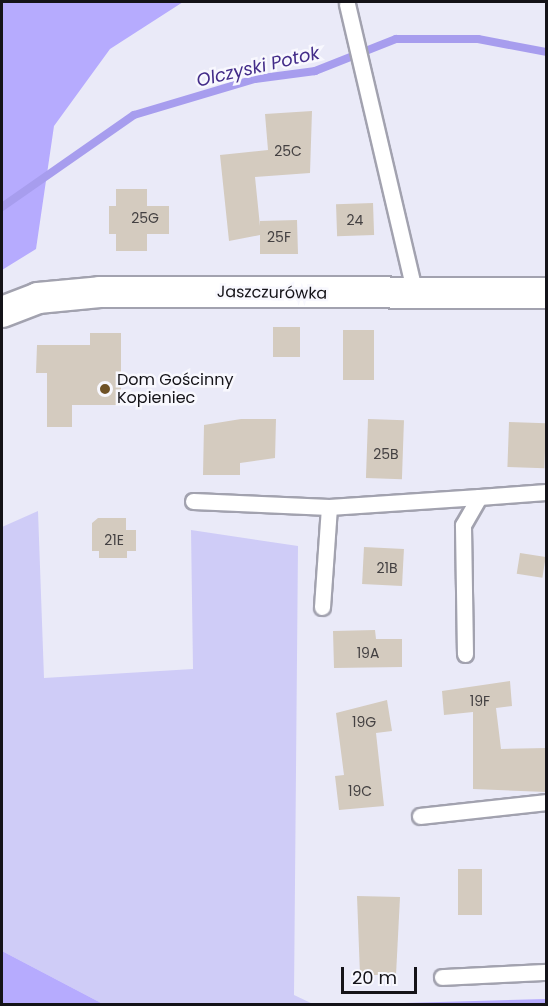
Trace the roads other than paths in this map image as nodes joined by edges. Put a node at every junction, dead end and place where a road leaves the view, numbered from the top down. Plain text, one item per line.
1 (347, 4) dead end
2 (546, 293) edge
3 (415, 294) junction
4 (2, 312) edge
5 (546, 492) edge
6 (478, 497) junction
7 (193, 501) dead end
8 (329, 507) junction
9 (322, 607) dead end
10 (465, 654) dead end
11 (546, 802) edge
12 (420, 816) dead end
13 (546, 972) edge
14 (442, 977) dead end

1 - 3 lane
2 - 3 street, Jaszczurówka
3 - 4 street, Jaszczurówka
5 - 6 lane
6 - 8 lane
6 - 10 lane
7 - 8 lane
8 - 9 lane
11 - 12 lane
13 - 14 lane

